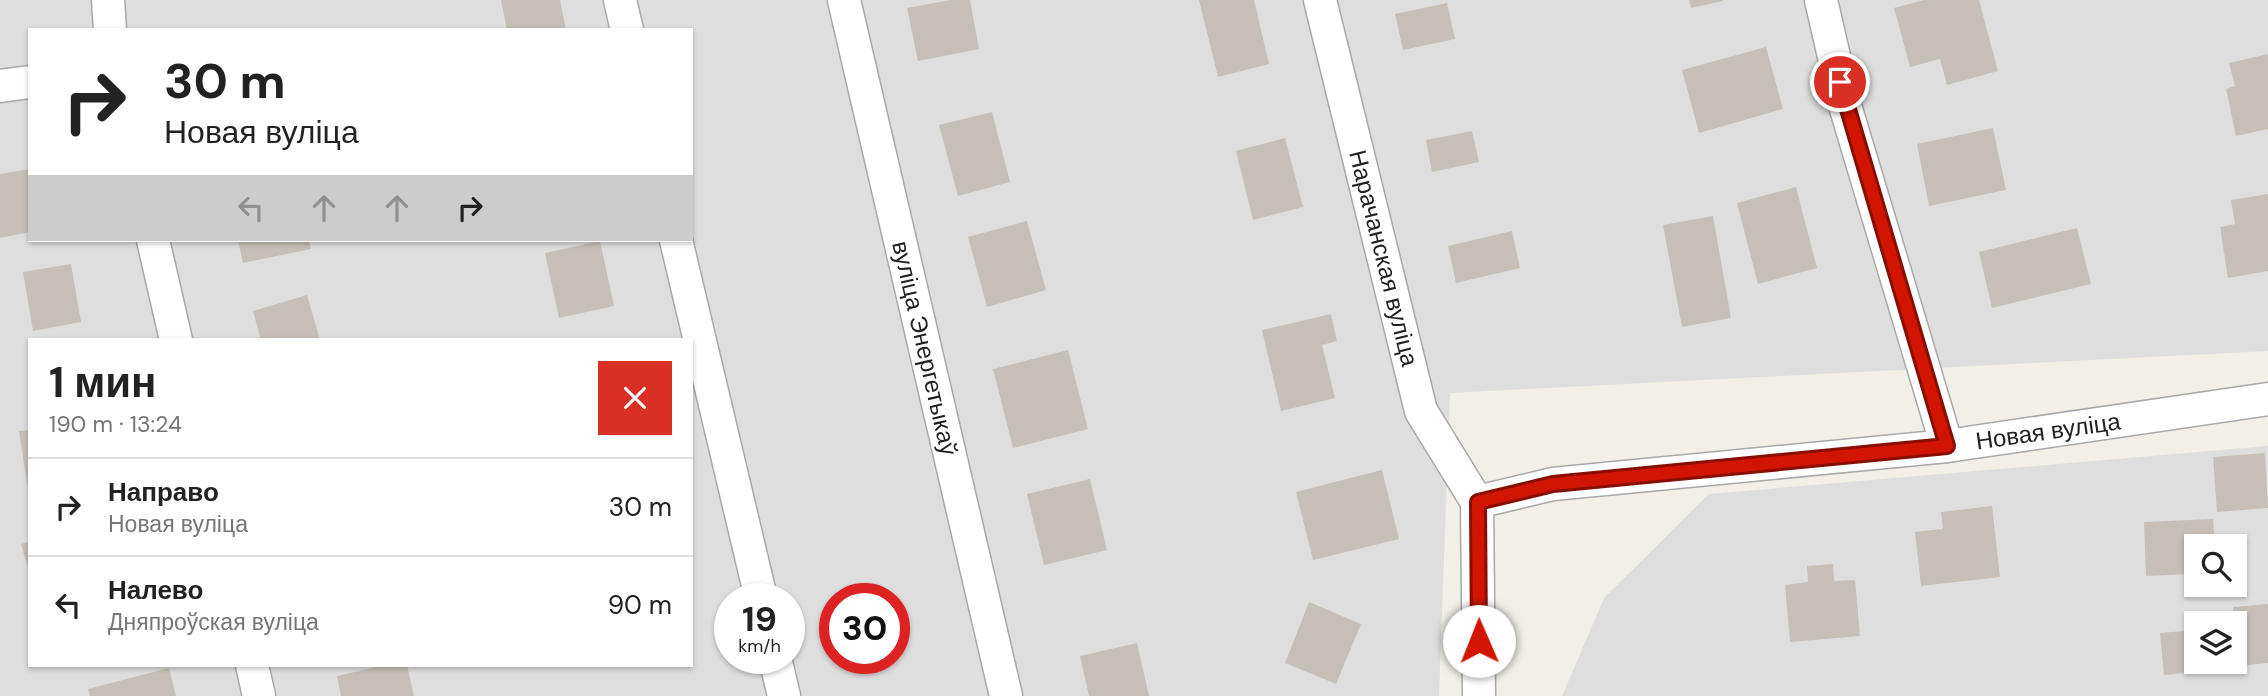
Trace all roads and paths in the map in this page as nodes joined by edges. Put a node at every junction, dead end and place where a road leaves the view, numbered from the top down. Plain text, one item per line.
1 (108, 0) edge
2 (620, 0) edge
3 (844, 0) edge
4 (1320, 0) edge
5 (1821, 0) edge
6 (110, 28) edge
7 (627, 28) edge
8 (28, 82) edge
9 (0, 86) edge
10 (153, 242) edge
11 (676, 242) edge
12 (176, 338) edge
13 (2268, 399) edge
14 (1947, 446) junction
15 (1478, 502) junction
16 (757, 583) edge
17 (252, 667) edge
18 (779, 674) edge
19 (259, 696) edge
20 (784, 696) edge
21 (1006, 696) edge
22 (1479, 696) edge

1 - 6 street
2 - 7 street
3 - 21 street, вуліца Энергетыкаў
4 - 15 street, Нарачанская вуліца
5 - 14 street
8 - 9 street
10 - 12 street
11 - 16 street
13 - 14 street, Новая вуліца
14 - 15 street, Новая вуліца
15 - 22 street
17 - 19 street
18 - 20 street

